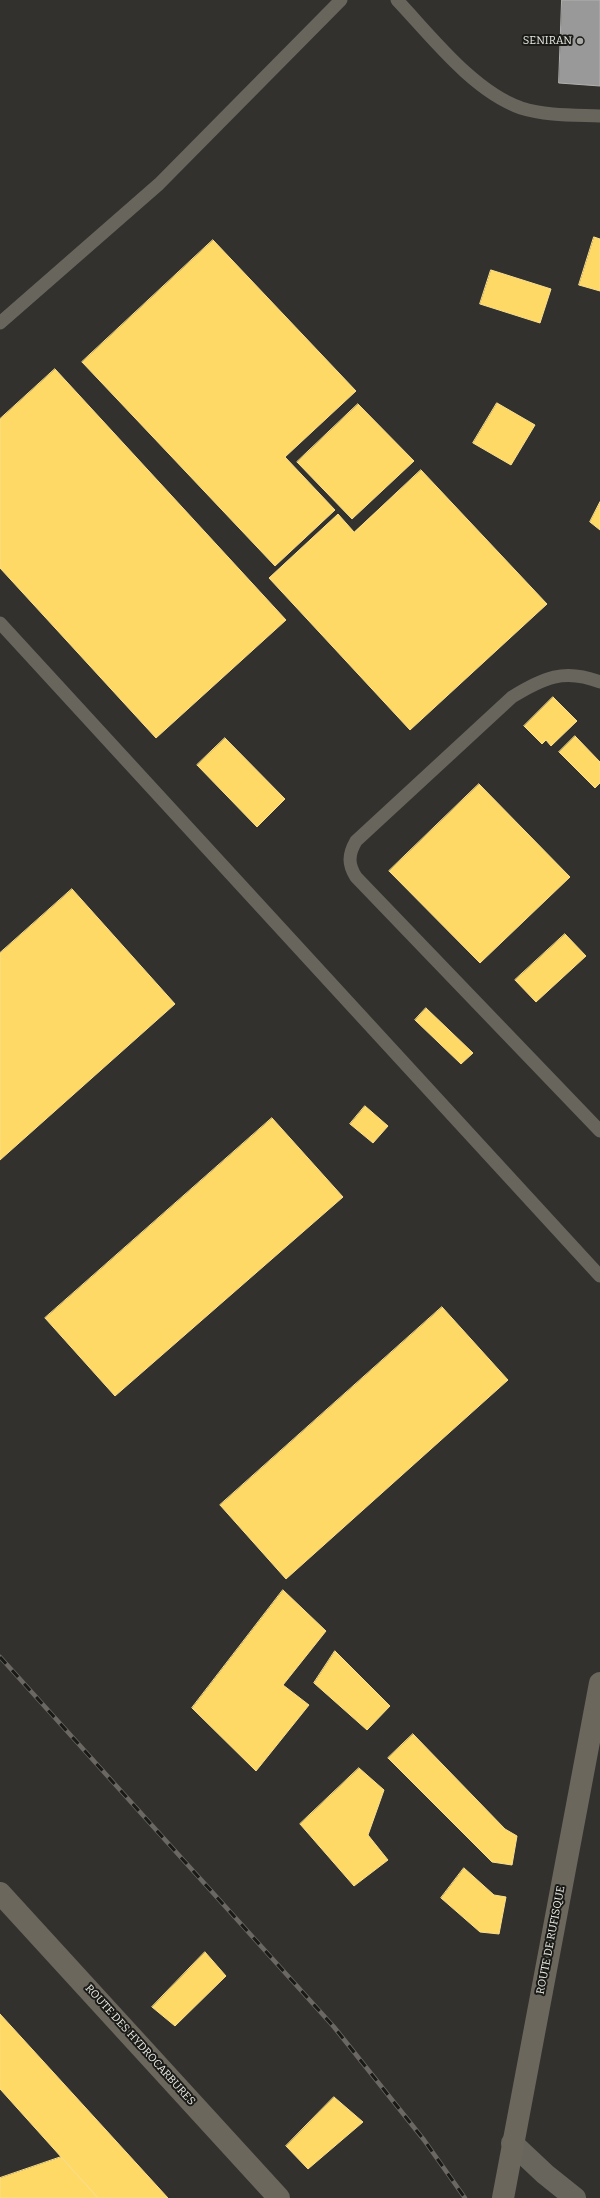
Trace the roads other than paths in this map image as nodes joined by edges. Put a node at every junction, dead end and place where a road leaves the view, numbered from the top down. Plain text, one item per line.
1 (341, 0) edge
2 (397, 0) edge
3 (600, 116) edge
4 (0, 323) edge
5 (0, 623) edge
6 (600, 682) edge
7 (600, 1131) edge
8 (600, 1276) edge
9 (600, 1683) edge
10 (0, 1893) edge
11 (512, 2144) junction
12 (279, 2198) edge
13 (503, 2198) edge
14 (575, 2198) edge

1 - 4 lane
2 - 3 lane
5 - 8 lane
6 - 7 lane
9 - 11 main road, ROUTE DE RUFISQUE
10 - 12 main road, ROUTE DES HYDROCARBURES
11 - 13 main road, ROUTE DE RUFISQUE
11 - 14 street

